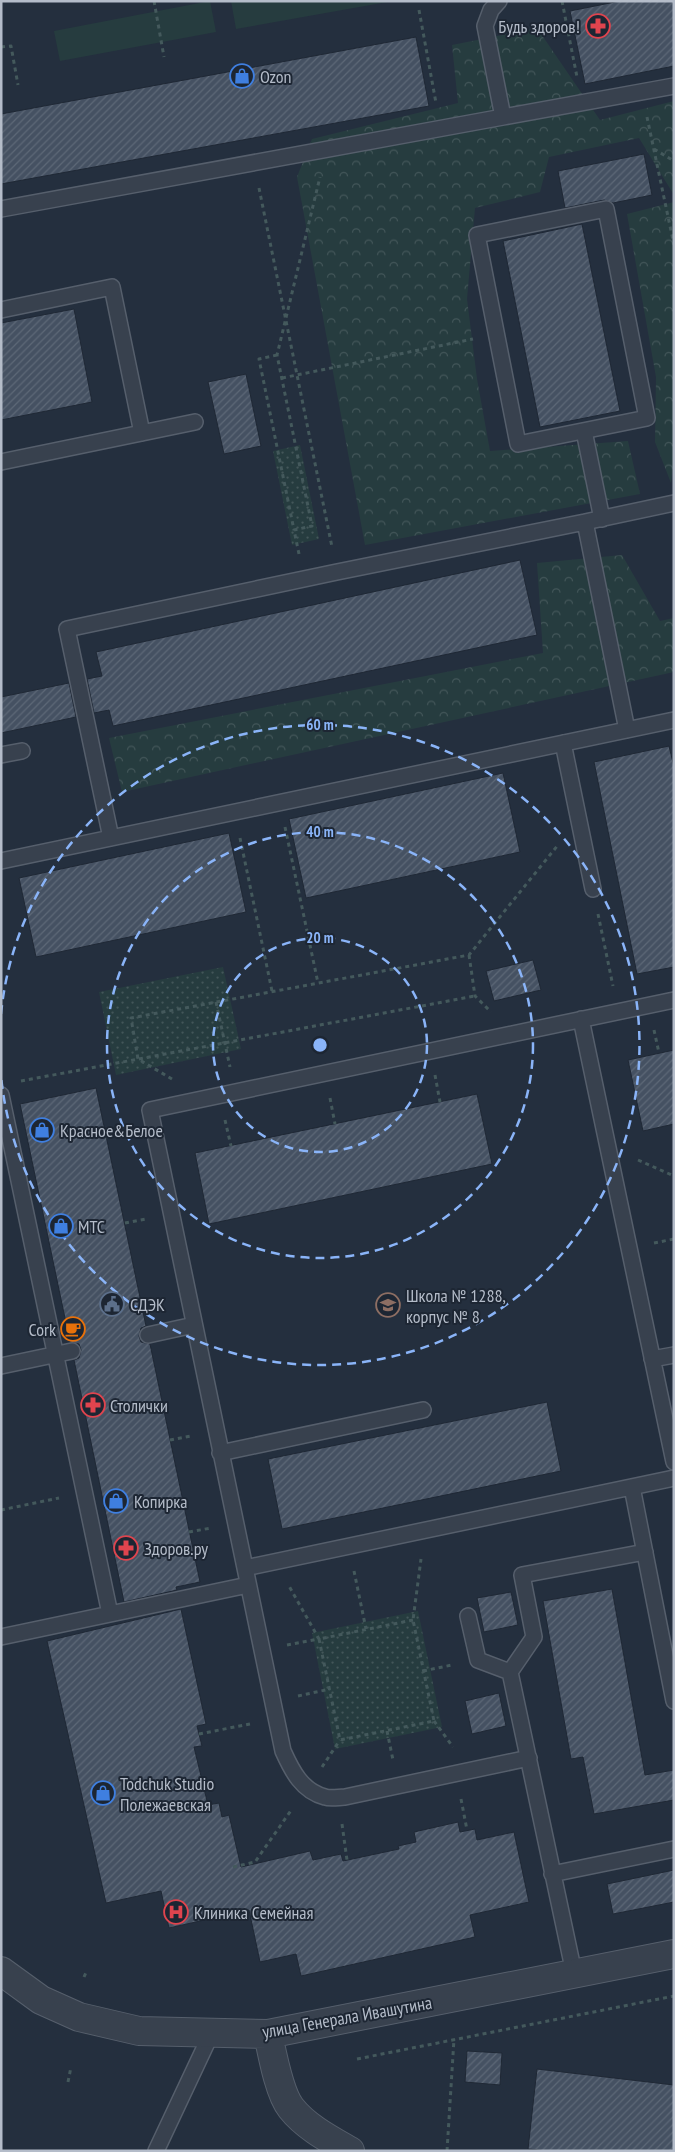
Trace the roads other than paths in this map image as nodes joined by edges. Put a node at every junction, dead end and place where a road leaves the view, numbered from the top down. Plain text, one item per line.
1 (499, 1) edge
2 (674, 86) edge
3 (503, 117) junction
4 (1, 209) edge
5 (1, 310) edge
6 (195, 422) dead end
7 (584, 431) junction
8 (142, 433) junction
9 (1, 462) edge
10 (674, 503) edge
11 (602, 519) junction
12 (585, 522) junction
13 (674, 720) edge
14 (627, 730) junction
15 (563, 744) junction
16 (22, 751) dead end
17 (1, 755) edge
18 (111, 838) junction
19 (1, 861) edge
20 (593, 889) road end
21 (674, 1000) edge
22 (581, 1019) junction
23 (1, 1095) edge
24 (194, 1325) junction
25 (148, 1335) dead end
26 (72, 1351) dead end
27 (55, 1354) junction
28 (674, 1355) edge
29 (652, 1359) junction
30 (1, 1366) edge
31 (423, 1410) dead end
32 (220, 1453) junction
33 (674, 1462) edge
34 (674, 1478) edge
35 (632, 1487) junction
36 (645, 1552) junction
37 (245, 1568) junction
38 (248, 1586) junction
39 (110, 1614) junction
40 (468, 1616) dead end
41 (1, 1637) edge
42 (510, 1672) junction
43 (674, 1701) edge
44 (529, 1758) junction
45 (674, 1849) edge
46 (552, 1874) junction
47 (674, 1954) edge
48 (1, 1971) edge
49 (574, 1973) junction
50 (211, 2034) junction
51 (268, 2034) junction
52 (156, 2151) edge
53 (350, 2151) edge

1 - 3 lane
2 - 3 lane
3 - 4 lane
5 - 8 lane
6 - 8 lane
7 - 7 lane
7 - 11 lane
8 - 9 lane
10 - 11 lane
11 - 12 lane
12 - 14 lane
12 - 18 lane
13 - 14 lane
14 - 15 lane
15 - 18 lane
15 - 20 lane
16 - 17 lane
18 - 19 lane
21 - 22 lane
22 - 24 lane
22 - 29 lane
23 - 27 lane
24 - 25 lane
24 - 32 lane
26 - 27 lane
27 - 30 lane
27 - 39 lane
28 - 29 lane
29 - 33 lane
31 - 32 lane
32 - 37 lane
34 - 35 lane
35 - 36 lane
35 - 37 lane
36 - 42 lane
36 - 43 lane
37 - 38 lane
38 - 39 lane
38 - 44 lane
39 - 41 lane
40 - 42 lane
42 - 44 lane
44 - 46 lane
45 - 46 lane
46 - 49 lane
47 - 49 street, улица Генерала Ивашутина
48 - 50 street, улица Генерала Ивашутина
49 - 51 street, улица Генерала Ивашутина
50 - 51 street, улица Генерала Ивашутина
50 - 52 lane
51 - 53 street

